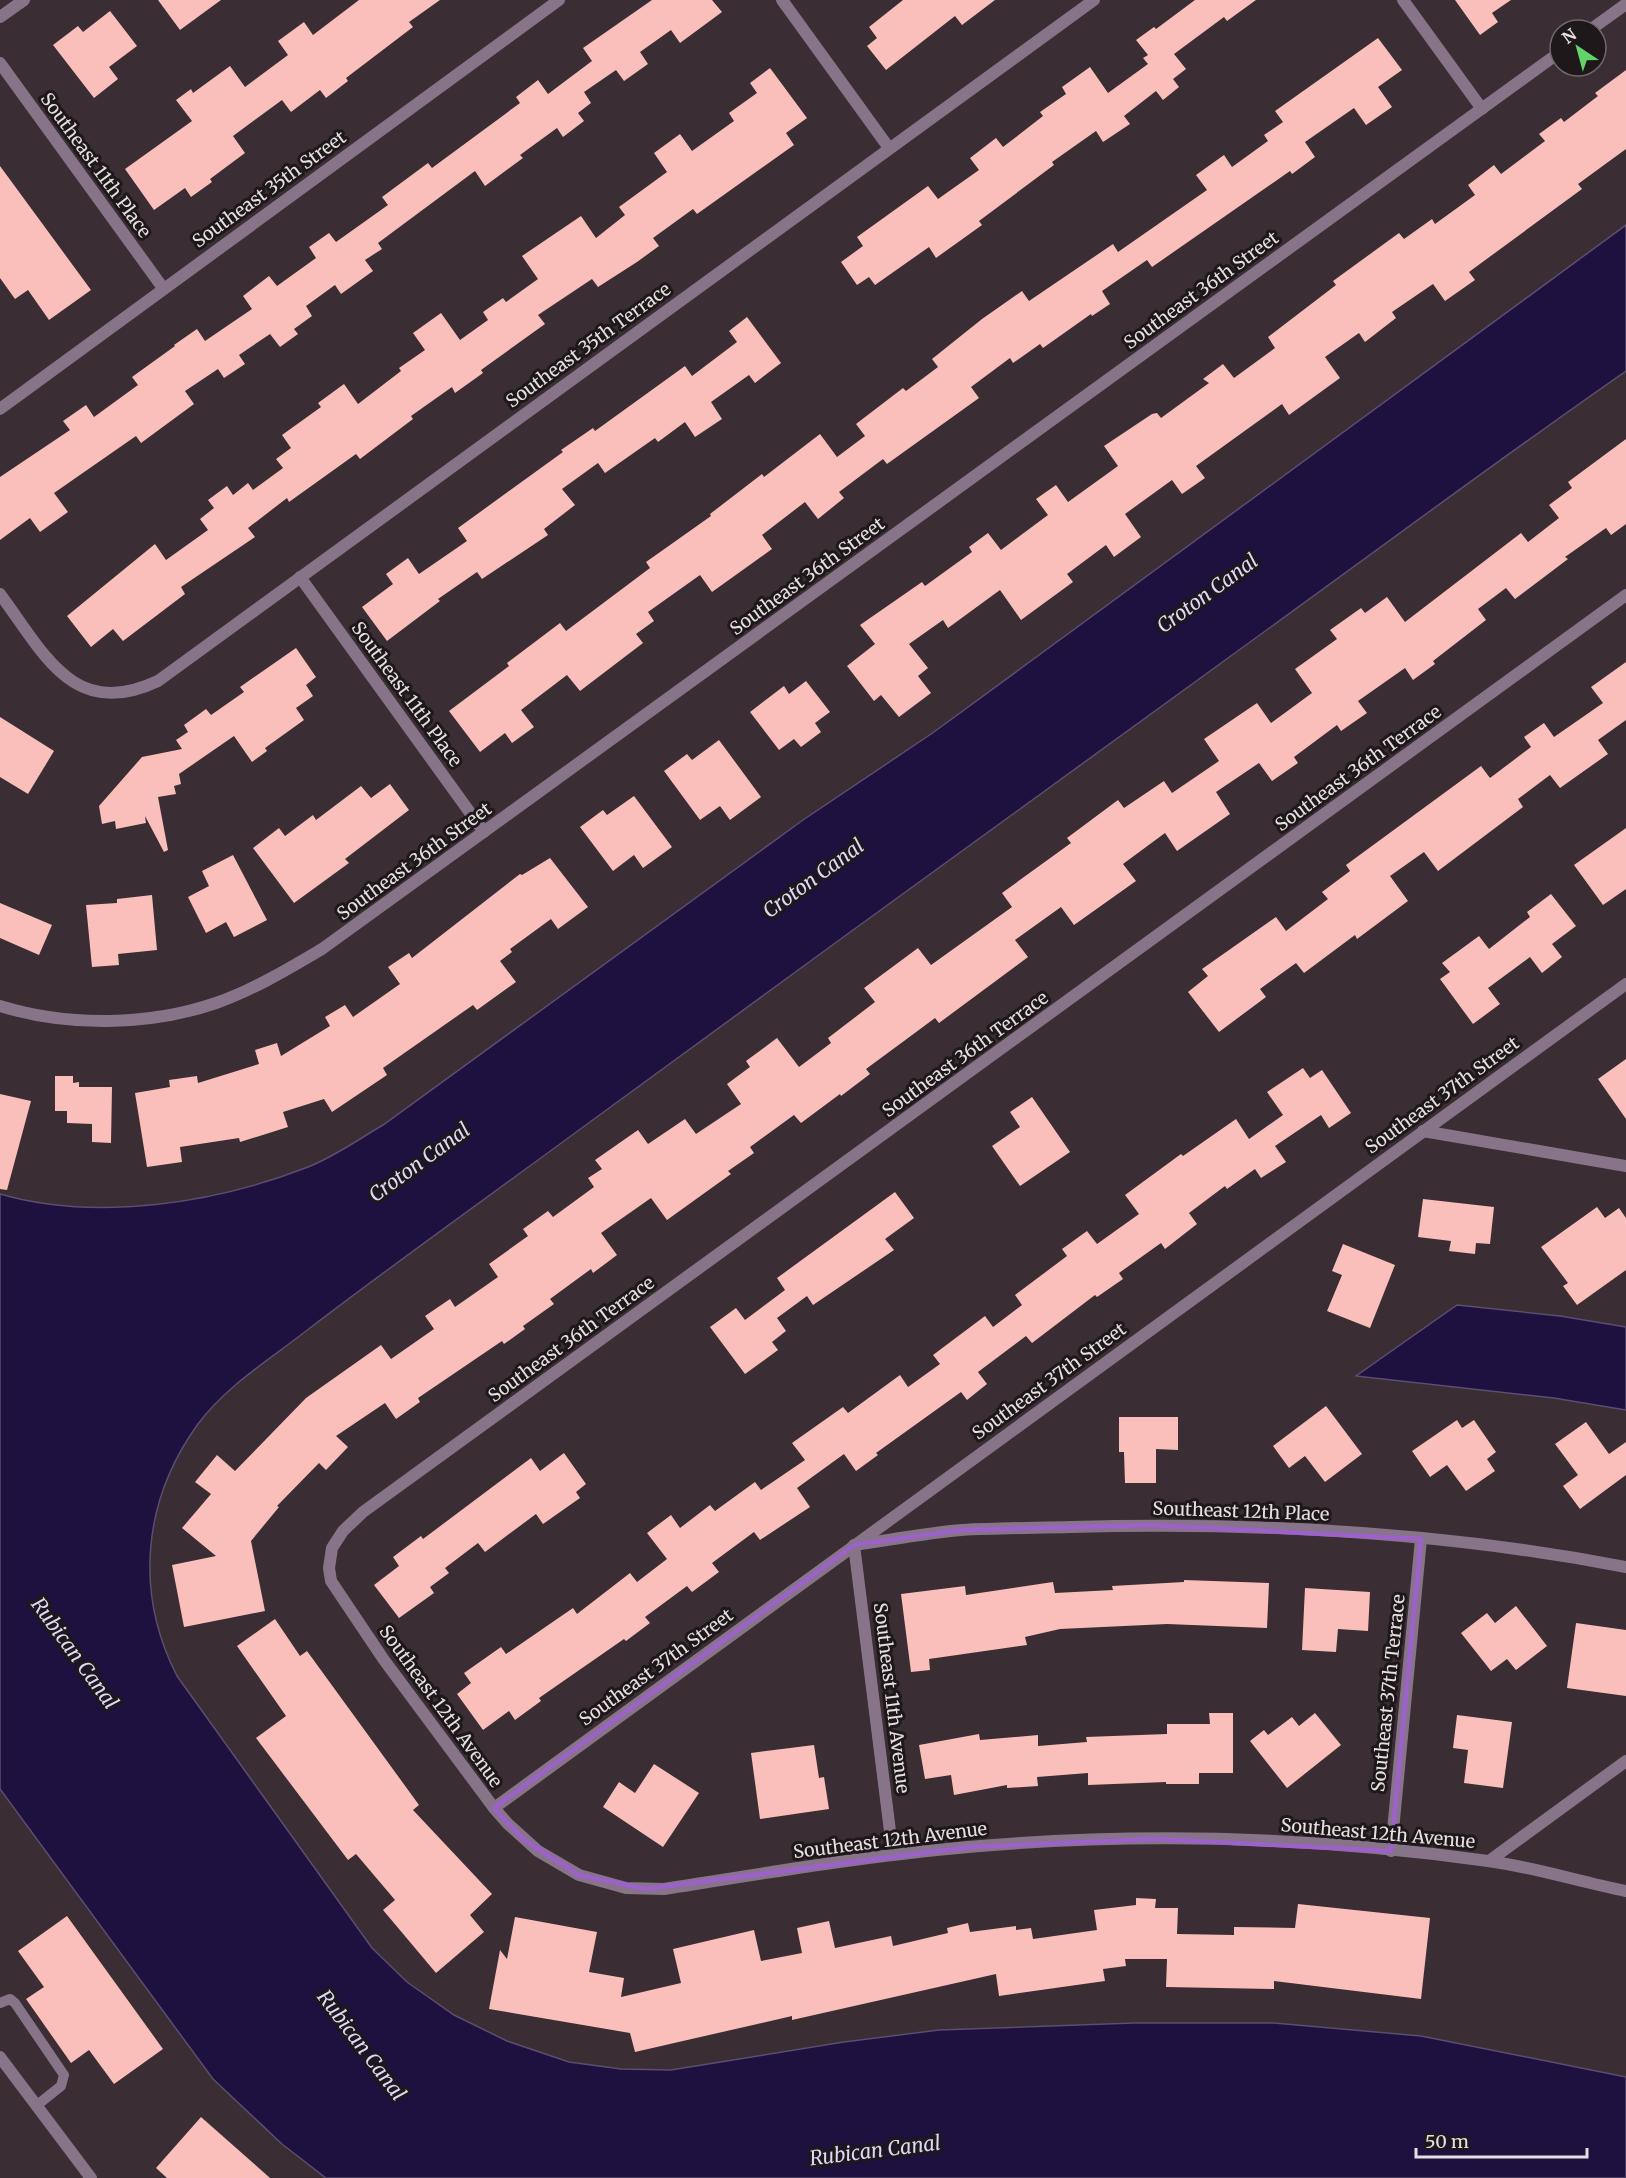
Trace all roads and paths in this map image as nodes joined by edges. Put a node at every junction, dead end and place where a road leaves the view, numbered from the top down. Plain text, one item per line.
1 (24, 0) edge
2 (559, 0) edge
3 (782, 0) edge
4 (1094, 0) edge
5 (1403, 0) edge
6 (1626, 4) edge
7 (0, 17) edge
8 (1607, 18) edge
9 (1548, 61) edge
10 (0, 63) edge
11 (1482, 109) junction
12 (889, 148) junction
13 (163, 288) junction
14 (0, 408) edge
15 (300, 577) junction
16 (0, 594) edge
17 (1626, 595) edge
18 (484, 832) junction
19 (1626, 984) edge
20 (0, 1006) edge
21 (1423, 1131) junction
22 (1626, 1166) edge
23 (1421, 1539) junction
24 (854, 1545) junction
25 (332, 1548) joint
26 (1626, 1567) edge
27 (1626, 1761) edge
28 (494, 1808) junction
29 (1391, 1851) junction
30 (893, 1855) junction
31 (1489, 1861) junction
32 (1626, 1891) edge
33 (0, 2003) edge
34 (0, 2057) edge
35 (36, 2106) junction
36 (91, 2178) edge

1 - 7 street
2 - 13 street, Southeast 35th Street
3 - 12 street
4 - 12 street, Southeast 35th Terrace
5 - 11 street
6 - 8 street
9 - 11 street, Southeast 36th Street
10 - 13 street, Southeast 11th Place
11 - 18 street, Southeast 36th Street
12 - 15 street, Southeast 35th Terrace
13 - 14 street, Southeast 35th Street
15 - 16 street, Southeast 35th Terrace
15 - 18 street, Southeast 11th Place
17 - 25 street, Southeast 36th Terrace
18 - 20 street, Southeast 36th Street
19 - 21 street, Southeast 37th Street
21 - 22 street
21 - 24 street, Southeast 37th Street
23 - 24 street, Southeast 12th Place
23 - 26 street, Southeast 12th Place
23 - 29 street, Southeast 37th Terrace
24 - 28 street, Southeast 37th Street
24 - 30 street, Southeast 11th Avenue
25 - 28 street, Southeast 12th Avenue
27 - 31 street
28 - 30 street, Southeast 12th Avenue
29 - 30 street, Southeast 12th Avenue
29 - 31 street, Southeast 12th Avenue
31 - 32 street, Southeast 12th Avenue
33 - 35 lane
34 - 35 street
35 - 36 street

